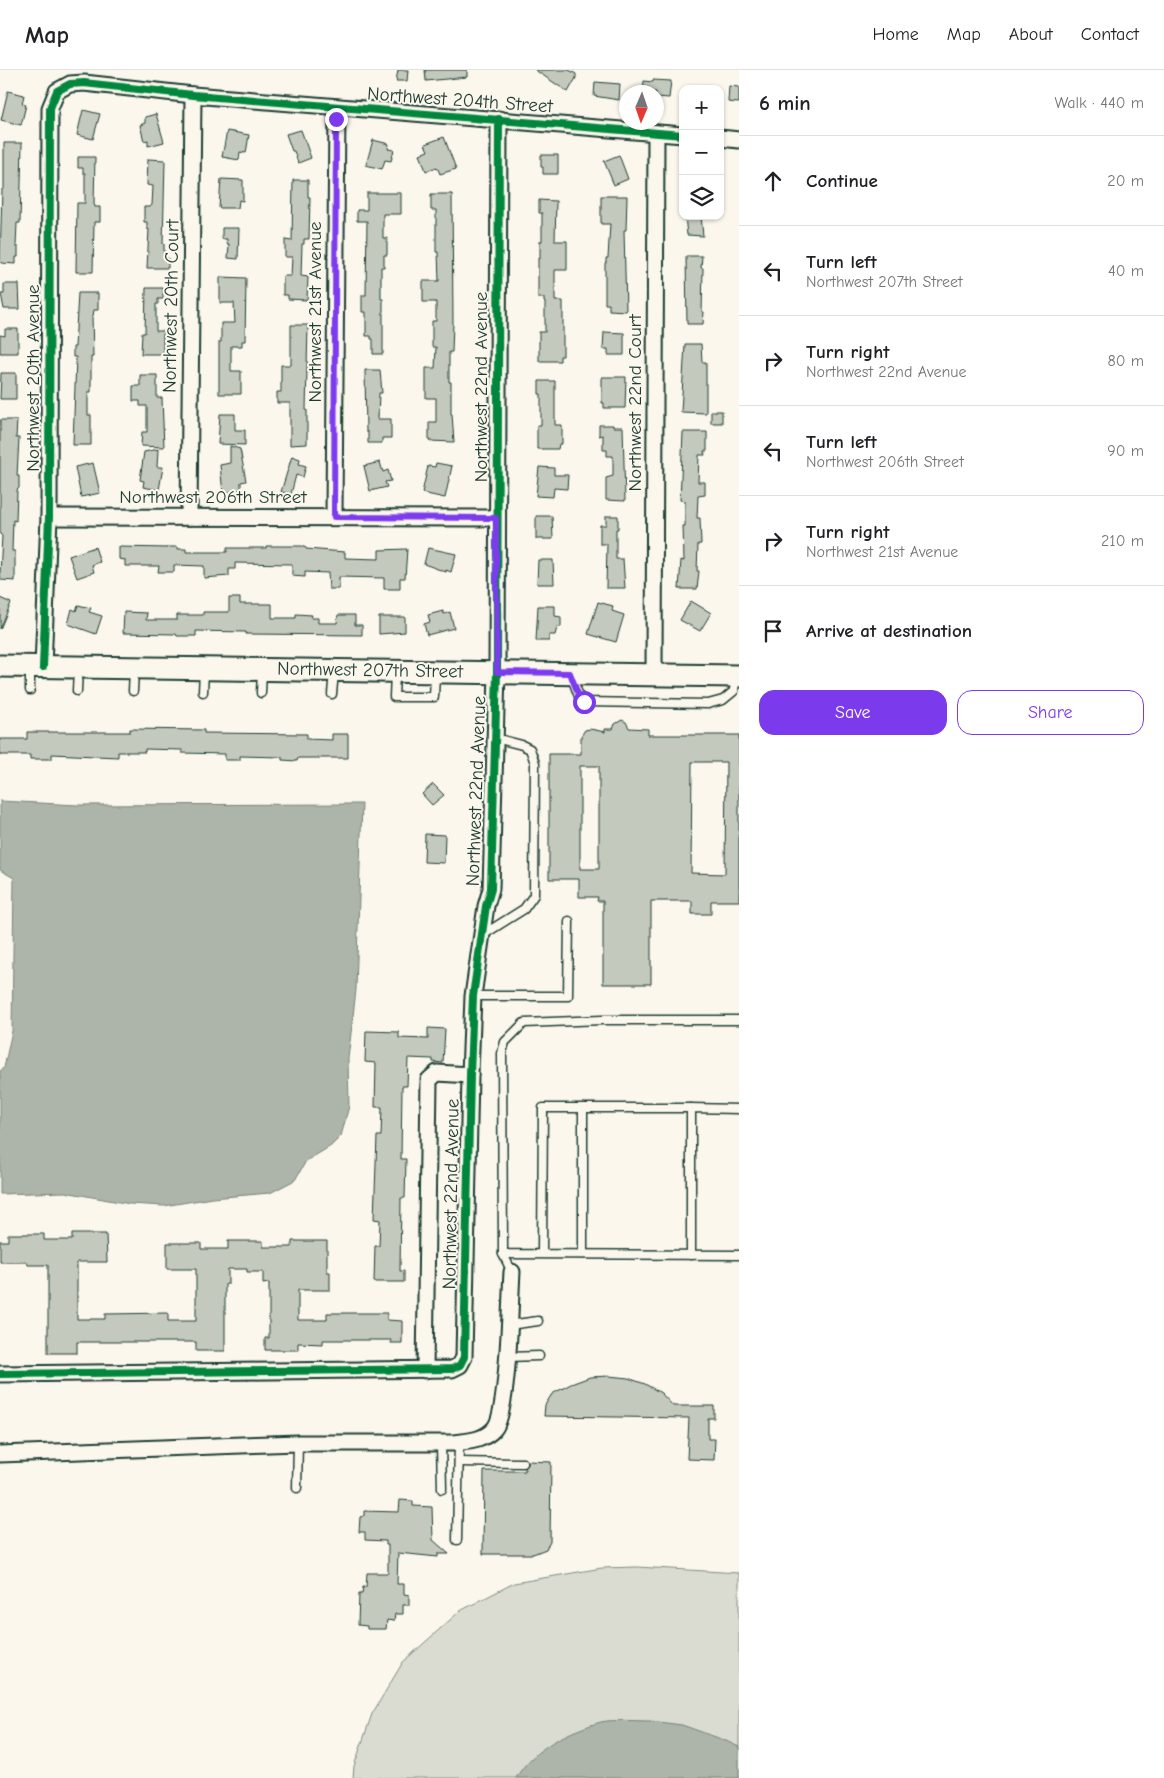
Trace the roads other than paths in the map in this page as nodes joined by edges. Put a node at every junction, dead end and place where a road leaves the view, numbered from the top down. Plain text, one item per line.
1 (58, 91) joint
2 (193, 95) junction
3 (337, 107) junction
4 (499, 119) junction
5 (656, 133) junction
6 (679, 135) edge
7 (724, 138) edge
8 (739, 140) edge
9 (49, 516) junction
10 (189, 517) junction
11 (334, 517) junction
12 (496, 518) junction
13 (0, 666) edge
14 (37, 667) junction
15 (78, 667) junction
16 (134, 668) junction
17 (204, 669) junction
18 (262, 669) junction
19 (334, 670) junction
20 (497, 672) junction
21 (570, 673) junction
22 (654, 674) junction
23 (737, 676) edge
24 (30, 690) dead end
25 (77, 691) dead end
26 (133, 691) dead end
27 (203, 692) dead end
28 (261, 693) dead end
29 (332, 694) dead end
30 (495, 738) junction
31 (569, 921) dead end
32 (482, 936) junction
33 (473, 996) junction
34 (739, 1020) edge
35 (470, 1074) junction
36 (583, 1108) junction
37 (691, 1108) junction
38 (739, 1109) edge
39 (542, 1253) junction
40 (503, 1254) junction
41 (583, 1254) junction
42 (691, 1255) junction
43 (739, 1255) edge
44 (512, 1272) joint
45 (538, 1321) dead end
46 (509, 1324) junction
47 (539, 1356) dead end
48 (508, 1357) junction
49 (425, 1370) junction
50 (0, 1374) edge
51 (459, 1442) junction
52 (298, 1443) junction
53 (442, 1443) junction
54 (0, 1454) edge
55 (459, 1462) junction
56 (523, 1463) dead end
57 (297, 1488) dead end
58 (442, 1489) dead end
59 (457, 1540) dead end

1 - 2 street, Northwest 204th Street
1 - 9 street, Northwest 20th Avenue
2 - 3 street, Northwest 204th Street
2 - 10 street, Northwest 20th Court
3 - 4 street, Northwest 204th Street
3 - 11 street, Northwest 21st Avenue
4 - 5 street, Northwest 204th Street
4 - 12 street, Northwest 22nd Avenue
5 - 6 street, Northwest 204th Street
5 - 22 street, Northwest 22nd Court
7 - 8 street
9 - 10 street, Northwest 206th Street
9 - 14 street, Northwest 20th Avenue
10 - 11 street, Northwest 206th Street
11 - 12 street, Northwest 206th Street
12 - 20 street, Northwest 22nd Avenue
13 - 14 street, Northwest 207th Street
14 - 15 street, Northwest 207th Street
14 - 24 lane
15 - 16 street, Northwest 207th Street
15 - 25 lane
16 - 17 street, Northwest 207th Street
16 - 26 lane
17 - 18 street, Northwest 207th Street
17 - 27 lane
18 - 19 street, Northwest 207th Street
18 - 28 lane
19 - 20 street, Northwest 207th Street
19 - 29 lane
20 - 21 street, Northwest 207th Street
20 - 30 street, Northwest 22nd Avenue
21 - 22 street, Northwest 207th Street
21 - 23 lane
22 - 23 street, Northwest 207th Street
30 - 32 street, Northwest 22nd Avenue
30 - 32 lane
31 - 33 lane
32 - 33 street, Northwest 22nd Avenue
33 - 35 street, Northwest 22nd Avenue
34 - 40 lane
35 - 49 street, Northwest 22nd Avenue
35 - 49 street, Northwest 22nd Avenue
36 - 37 lane
36 - 39 lane
36 - 41 lane
37 - 38 lane
37 - 42 lane
39 - 40 lane
39 - 41 lane
40 - 44 lane
41 - 42 lane
42 - 43 lane
44 - 46 street
45 - 46 lane
46 - 48 street
47 - 48 lane
48 - 51 street
49 - 50 street
51 - 53 street
51 - 55 lane
52 - 53 street
52 - 54 street
52 - 57 lane
53 - 58 lane
55 - 56 lane
55 - 59 lane

